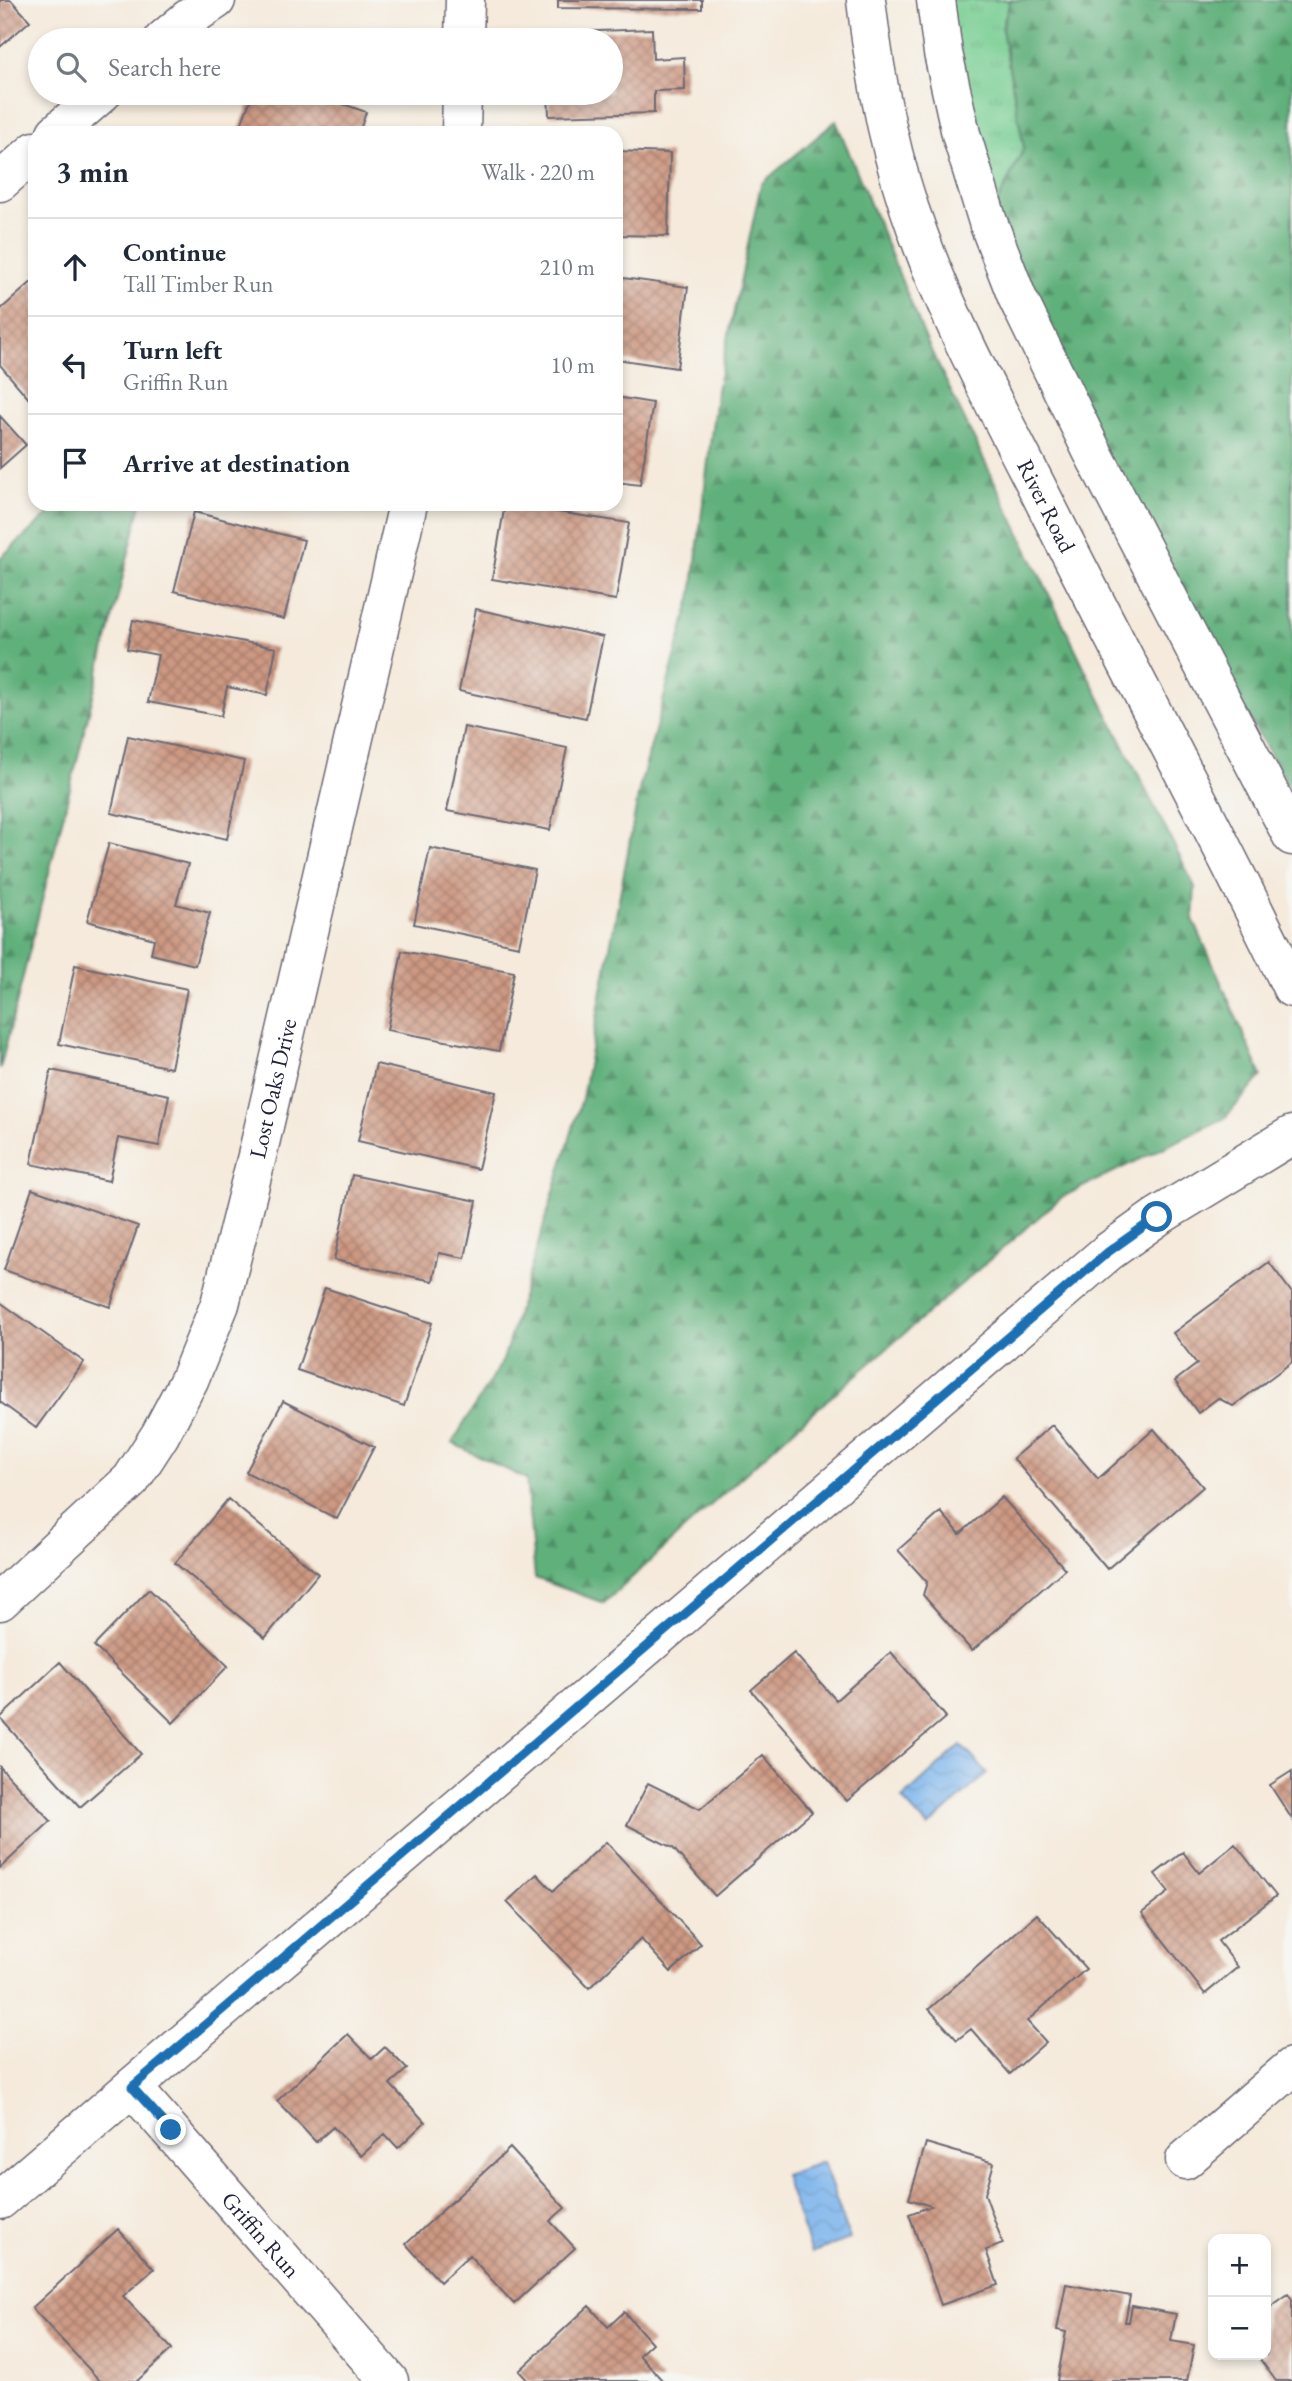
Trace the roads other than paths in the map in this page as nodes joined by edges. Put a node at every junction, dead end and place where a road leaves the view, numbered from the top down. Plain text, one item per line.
1 (216, 0) edge
2 (465, 0) edge
3 (866, 0) edge
4 (936, 0) edge
5 (178, 28) edge
6 (464, 28) edge
7 (88, 105) edge
8 (462, 105) edge
9 (64, 126) edge
10 (461, 126) edge
11 (28, 157) edge
12 (0, 182) edge
13 (406, 511) edge
14 (1292, 836) edge
15 (1292, 988) edge
16 (1292, 1135) edge
17 (0, 1601) edge
18 (1292, 2067) edge
19 (132, 2087) junction
20 (1185, 2160) dead end
21 (0, 2200) edge
22 (389, 2381) edge

1 - 5 street
2 - 6 street
3 - 15 street, River Road
4 - 14 street
7 - 9 street
8 - 10 street
11 - 12 street
13 - 17 street, Lost Oaks Drive
16 - 19 street
18 - 20 street
19 - 21 street
19 - 22 street, Griffin Run

